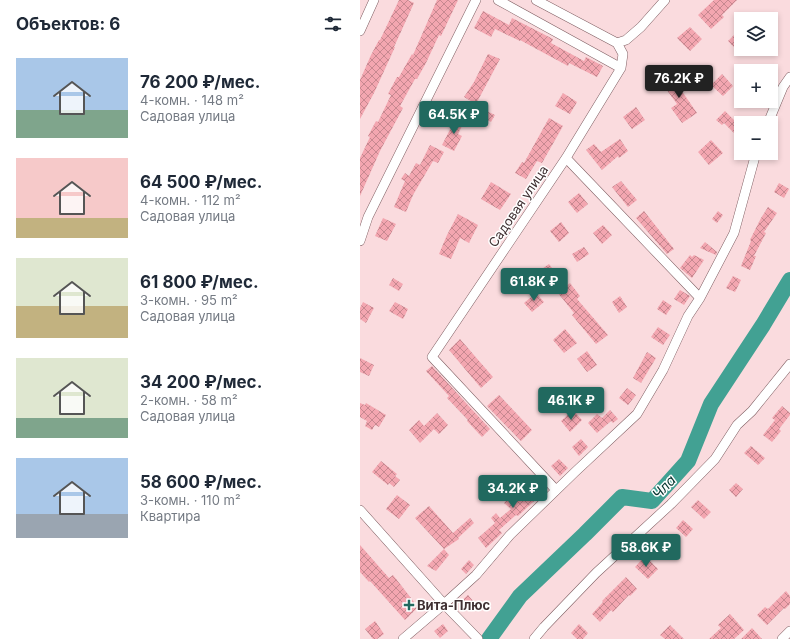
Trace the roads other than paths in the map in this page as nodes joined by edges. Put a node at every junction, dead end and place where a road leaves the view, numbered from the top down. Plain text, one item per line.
1 (374, 0) edge
2 (476, 0) edge
3 (498, 0) edge
4 (536, 0) edge
5 (666, 0) edge
6 (360, 31) edge
7 (617, 43) junction
8 (621, 68) junction
9 (790, 77) edge
10 (771, 116) edge
11 (566, 158) junction
12 (754, 160) edge
13 (360, 241) edge
14 (700, 298) junction
15 (790, 364) edge
16 (556, 490) junction
17 (360, 510) edge
18 (444, 604) junction
19 (790, 631) edge
20 (477, 637) edge
21 (403, 639) edge
22 (534, 639) edge
23 (782, 639) edge

1 - 6 street
2 - 13 street
3 - 8 street
4 - 7 street
5 - 7 street
7 - 8 street
8 - 11 street, Садовая улица
9 - 10 street
11 - 14 street
11 - 16 street, Садовая улица
12 - 14 street
14 - 16 street
15 - 22 street
16 - 18 street
17 - 18 street
18 - 20 street
18 - 21 street
19 - 23 street

